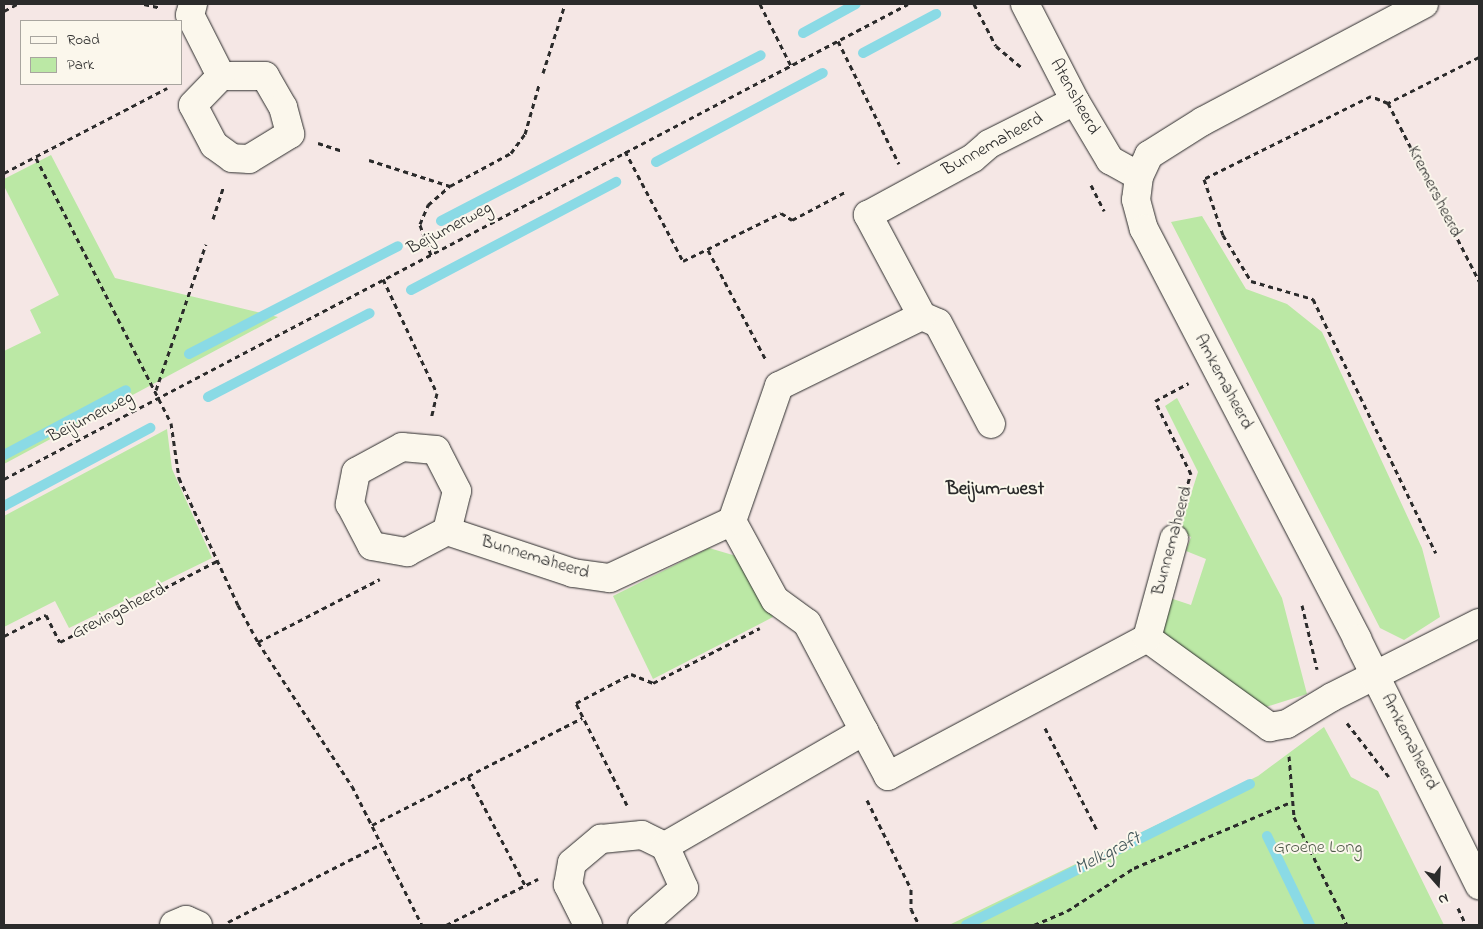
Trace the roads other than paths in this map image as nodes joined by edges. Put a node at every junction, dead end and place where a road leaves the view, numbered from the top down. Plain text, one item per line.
1 (192, 4) edge
2 (1025, 4) edge
3 (1424, 4) edge
4 (221, 76) junction
5 (1075, 101) junction
6 (1139, 176) junction
7 (922, 316) junction
8 (991, 424) dead end
9 (732, 521) junction
10 (447, 531) junction
11 (1174, 539) road end
12 (1479, 623) edge
13 (1147, 638) junction
14 (1375, 676) junction
15 (864, 731) junction
16 (654, 840) junction
17 (1479, 885) edge
18 (174, 925) edge
19 (198, 925) edge
20 (588, 925) edge
21 (642, 925) edge

1 - 4 street
2 - 5 street, Atensheerd
3 - 6 street, Amkemaheerd
4 - 4 street
5 - 6 street, Atensheerd
5 - 7 street, Bunnemaheerd
6 - 14 street, Amkemaheerd
7 - 8 street, Bunnemaheerd
7 - 9 street
9 - 10 street, Bunnemaheerd
9 - 15 street
10 - 10 street
11 - 13 street, Bunnemaheerd
12 - 14 street
13 - 14 street
13 - 15 street
14 - 17 street, Amkemaheerd
15 - 16 street
16 - 20 street
16 - 21 street
18 - 19 street

